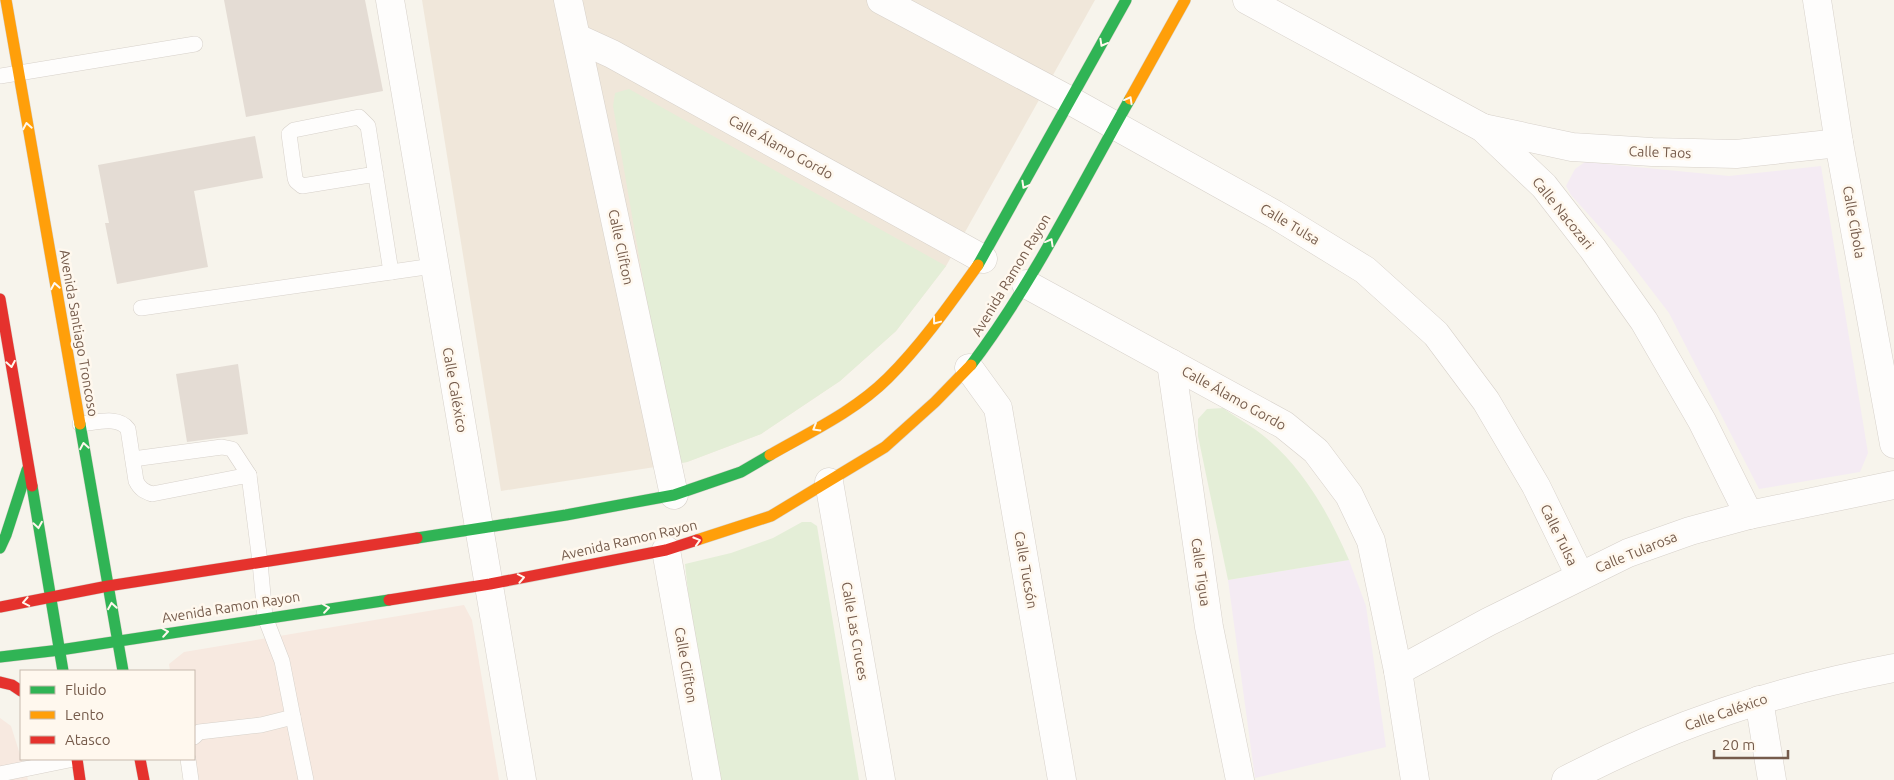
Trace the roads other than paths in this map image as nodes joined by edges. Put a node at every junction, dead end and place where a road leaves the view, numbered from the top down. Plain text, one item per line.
1 (6, 0) edge
2 (390, 0) edge
3 (568, 0) edge
4 (881, 0) edge
5 (1126, 0) edge
6 (1185, 0) edge
7 (1247, 0) edge
8 (1817, 0) edge
9 (577, 38) junction
10 (195, 44) dead end
11 (18, 73) junction
12 (0, 76) edge
13 (1071, 101) junction
14 (1115, 126) junction
15 (1483, 128) junction
16 (1839, 143) junction
17 (376, 174) junction
18 (983, 259) junction
19 (433, 266) junction
20 (390, 272) junction
21 (1026, 284) junction
22 (0, 299) edge
23 (141, 308) dead end
24 (1171, 363) junction
25 (969, 368) junction
26 (80, 424) junction
27 (1894, 444) edge
28 (133, 460) junction
29 (28, 466) junction
30 (249, 475) junction
31 (829, 482) junction
32 (1894, 485) edge
33 (674, 495) junction
34 (1748, 515) junction
35 (480, 528) junction
36 (0, 548) edge
37 (666, 550) junction
38 (260, 562) junction
39 (1580, 576) junction
40 (490, 584) junction
41 (108, 586) junction
42 (49, 597) junction
43 (0, 607) edge
44 (265, 618) junction
45 (117, 640) junction
46 (60, 650) junction
47 (0, 656) edge
48 (1894, 668) edge
49 (63, 670) edge
50 (123, 670) edge
51 (1398, 671) junction
52 (0, 682) edge
53 (20, 690) edge
54 (1759, 700) junction
55 (293, 717) junction
56 (195, 736) edge
57 (70, 760) edge
58 (75, 760) edge
59 (140, 760) edge
60 (188, 760) edge
61 (1592, 773) edge
62 (0, 774) edge
63 (80, 780) edge
64 (144, 780) edge
65 (191, 780) edge
66 (306, 780) edge
67 (522, 780) edge
68 (707, 780) edge
69 (881, 780) edge
70 (1062, 780) edge
71 (1240, 780) edge
72 (1416, 780) edge
73 (1566, 780) edge
74 (1772, 780) edge

1 - 11 main road, Avenida Santiago Troncoso
2 - 19 street, Calle Caléxico
3 - 9 street, Calle Clifton
4 - 13 street, Calle Tulsa
5 -> 13 main road
14 -> 6 main road, Avenida Ramon Rayon
7 - 15 street, Calle Nacozari
8 - 16 street, Calle Cíbola
9 - 18 street, Calle Álamo Gordo
9 - 33 street, Calle Clifton
10 - 11 lane
11 - 12 lane
26 -> 11 main road, Avenida Santiago Troncoso
13 - 14 street, Calle Tulsa
13 -> 18 main road
21 -> 14 main road, Avenida Ramon Rayon
14 - 39 street, Calle Tulsa
15 - 16 street, Calle Taos
15 - 34 street, Calle Nacozari
16 - 27 street, Calle Cíbola
17 - 17 lane
17 - 20 lane
18 -> 33 main road
19 - 20 lane
19 - 35 street, Calle Caléxico
20 - 23 lane
21 - 24 street, Calle Álamo Gordo
21 - 25 main road, Avenida Ramon Rayon
22 -> 29 main road
24 - 51 street, Calle Álamo Gordo
24 - 71 street, Calle Tigua
25 - 31 main road, Avenida Ramon Rayon
25 - 70 street, Calle Tucsón
26 - 28 lane
41 -> 26 main road, Avenida Santiago Troncoso
28 - 30 lane
28 - 30 lane
29 - 36 main road
29 -> 42 main road
30 - 38 lane
37 -> 31 main road, Avenida Ramon Rayon
31 - 69 street, Calle Las Cruces
32 - 34 street, Calle Tularosa
33 - 35 main road
34 - 39 street, Calle Tularosa
35 - 38 main road
35 - 40 street, Calle Caléxico
40 -> 37 main road, Avenida Ramon Rayon
37 - 68 street, Calle Clifton
38 - 41 main road
38 - 44 lane
39 - 51 street, Calle Tularosa
44 -> 40 main road, Avenida Ramon Rayon
40 - 67 street, Calle Caléxico
41 - 42 main road
45 -> 41 main road, Avenida Santiago Troncoso
42 -> 43 main road
42 - 46 main road
45 -> 44 main road, Avenida Ramon Rayon
44 - 55 lane
45 - 46 main road, Avenida Ramon Rayon
45 - 50 main road, Avenida Santiago Troncoso
46 - 47 main road, Avenida Ramon Rayon
46 - 49 main road
48 - 54 street, Calle Caléxico
51 - 72 street, Calle Álamo Gordo
52 - 53 main road
54 - 61 street, Calle Caléxico
54 - 74 street
55 - 56 lane
55 - 66 lane
57 - 62 lane
58 - 63 main road
59 - 64 main road
60 - 65 lane
61 - 73 street, Calle Caléxico

